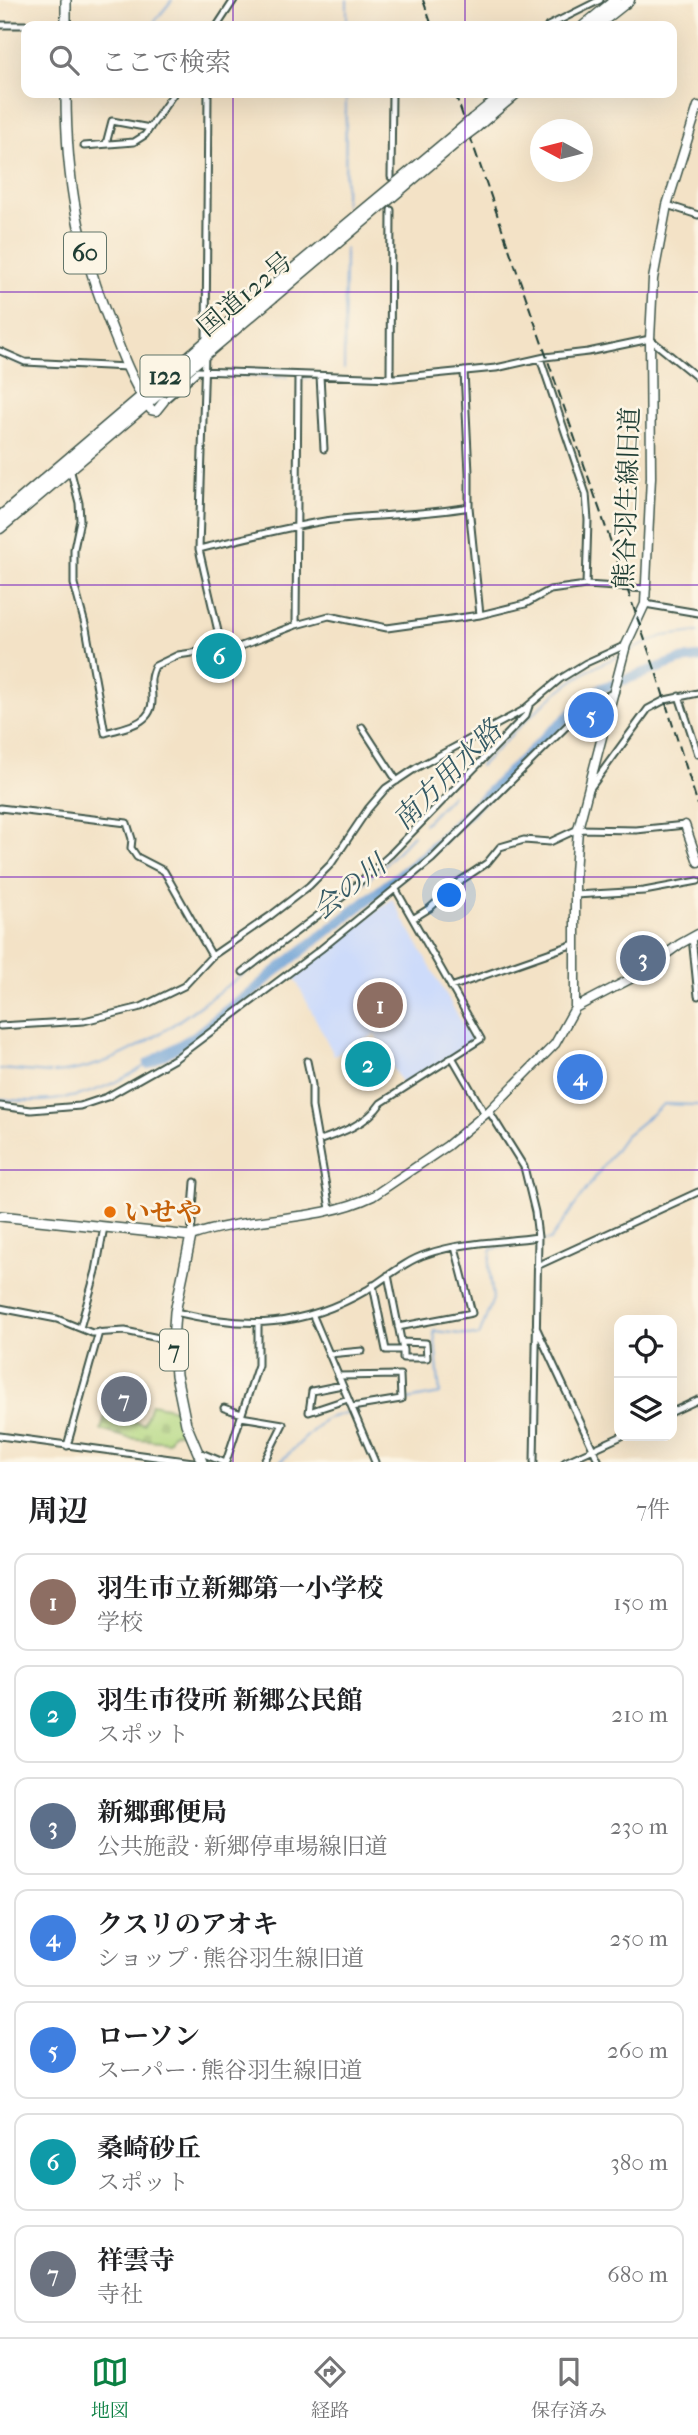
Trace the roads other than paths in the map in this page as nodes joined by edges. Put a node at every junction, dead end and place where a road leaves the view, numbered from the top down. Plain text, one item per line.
1 (66, 0) edge
2 (234, 0) edge
3 (600, 0) edge
4 (615, 0) edge
5 (629, 0) edge
6 (66, 21) edge
7 (220, 21) edge
8 (558, 21) edge
9 (590, 21) edge
10 (602, 21) edge
11 (0, 25) edge
12 (21, 25) edge
13 (66, 98) edge
14 (171, 98) edge
15 (208, 98) edge
16 (392, 98) edge
17 (500, 98) edge
18 (509, 98) edge
19 (698, 106) edge
20 (474, 123) junction
21 (150, 128) junction
22 (459, 136) junction
23 (106, 144) junction
24 (84, 146) dead end
25 (391, 177) dead end
26 (667, 205) junction
27 (391, 209) dead end
28 (698, 215) edge
29 (650, 338) junction
30 (206, 342) junction
31 (0, 351) edge
32 (205, 354) junction
33 (540, 358) junction
34 (127, 367) junction
35 (464, 371) junction
36 (206, 372) junction
37 (298, 376) junction
38 (320, 376) junction
39 (390, 377) junction
40 (698, 378) edge
41 (144, 400) junction
42 (163, 401) joint
43 (324, 449) dead end
44 (70, 467) junction
45 (469, 508) junction
46 (0, 517) edge
47 (296, 527) junction
48 (0, 528) edge
49 (199, 549) junction
50 (586, 585) junction
51 (646, 589) junction
52 (645, 604) junction
53 (698, 613) edge
54 (480, 615) junction
55 (296, 625) junction
56 (626, 645) junction
57 (223, 653) junction
58 (615, 692) junction
59 (698, 693) edge
60 (679, 696) junction
61 (529, 706) junction
62 (362, 727) dead end
63 (698, 754) edge
64 (397, 781) junction
65 (589, 790) junction
66 (0, 808) edge
67 (685, 825) joint
68 (578, 829) junction
69 (698, 862) edge
70 (698, 881) edge
71 (395, 888) junction
72 (575, 895) junction
73 (414, 918) junction
74 (695, 936) edge
75 (574, 944) junction
76 (212, 956) junction
77 (243, 972) dead end
78 (697, 972) edge
79 (451, 987) junction
80 (698, 996) edge
81 (575, 1008) junction
82 (0, 1026) edge
83 (452, 1057) junction
84 (307, 1061) dead end
85 (0, 1106) edge
86 (487, 1113) junction
87 (318, 1142) junction
88 (195, 1182) dead end
89 (698, 1192) edge
90 (330, 1209) junction
91 (0, 1216) edge
92 (104, 1227) junction
93 (191, 1236) junction
94 (538, 1237) junction
95 (455, 1247) junction
96 (537, 1266) junction
97 (388, 1275) junction
98 (373, 1285) junction
99 (0, 1308) edge
100 (175, 1312) junction
101 (313, 1316) junction
102 (258, 1323) junction
103 (535, 1324) junction
104 (398, 1327) junction
105 (80, 1328) junction
106 (99, 1332) junction
107 (173, 1341) junction
108 (401, 1342) junction
109 (402, 1350) junction
110 (362, 1351) dead end
111 (329, 1354) junction
112 (338, 1376) junction
113 (342, 1385) junction
114 (348, 1399) junction
115 (698, 1400) edge
116 (352, 1407) junction
117 (224, 1408) dead end
118 (677, 1410) edge
119 (242, 1415) junction
120 (0, 1436) edge
121 (614, 1440) edge
122 (67, 1446) junction
123 (593, 1449) junction
124 (201, 1457) edge
125 (193, 1462) edge
126 (225, 1462) edge
127 (264, 1462) edge
128 (375, 1462) edge
129 (534, 1462) edge
130 (565, 1462) edge
131 (599, 1462) edge

1 - 6 main road
2 - 7 street
3 - 8 street
4 - 9 highway
5 - 10 highway
11 - 12 street
13 - 34 main road, 60
14 - 21 street
15 - 30 street
16 - 25 street
17 - 20 highway, 国道122号 / 122
18 - 20 highway, 国道122号 / 122
19 - 26 street, 熊谷羽生線旧道
20 - 22 highway, 国道122号 / 122, bridge
21 - 23 street
21 - 23 street
22 - 30 highway, 国道122号 / 122
22 - 32 highway, 国道122号 / 122
23 - 24 street
26 - 28 street
26 - 29 street, 熊谷羽生線旧道
27 - 39 street
29 - 33 street
29 - 40 street
29 - 51 street, 熊谷羽生線旧道
30 - 41 highway, 国道122号 / 122
31 - 34 street
32 - 36 street
32 - 41 highway, 国道122号 / 122
33 - 35 street
33 - 50 street
34 - 41 main road, 60
35 - 39 street
35 - 45 street
36 - 37 street
36 - 42 street
36 - 49 street
37 - 38 street
37 - 47 street
38 - 39 street
38 - 43 street
41 - 42 street
41 - 44 highway, 国道122号 / 122
41 - 46 highway, 国道122号 / 122
44 - 48 highway, 国道122号 / 122
44 - 57 street
45 - 47 street
45 - 54 street
47 - 49 street
47 - 55 street
49 - 57 street
50 - 51 street
50 - 54 street
51 - 52 street, 熊谷羽生線旧道
52 - 53 street
52 - 56 street, 熊谷羽生線旧道
54 - 55 street
55 - 57 street
56 - 58 street, 熊谷羽生線旧道
56 - 61 street
58 - 65 street, 熊谷羽生線旧道
58 - 71 street
59 - 60 street
60 - 63 street
60 - 65 street
61 - 64 street
61 - 77 street
62 - 64 street
64 - 76 street
65 - 68 street, 熊谷羽生線旧道
66 - 76 street
67 - 68 street
67 - 69 street
68 - 72 street, 熊谷羽生線旧道
68 - 73 street
70 - 72 street
71 - 73 street
71 - 85 street
72 - 75 street, 熊谷羽生線旧道
73 - 79 street
74 - 78 street
74 - 81 street
75 - 79 street
75 - 81 street, 熊谷羽生線旧道
76 - 82 street
78 - 80 street
79 - 83 street
81 - 86 street, 熊谷羽生線旧道
83 - 86 street
83 - 87 street
84 - 87 street
86 - 90 street, 熊谷羽生線旧道
86 - 94 street
87 - 90 street
88 - 93 street
89 - 96 street
90 - 93 street, 熊谷羽生線旧道
91 - 92 main road
92 - 93 main road
92 - 105 street
93 - 100 main road, 7
94 - 95 street
94 - 96 street
95 - 97 street
95 - 104 street
96 - 103 street
97 - 98 street
97 - 104 street
98 - 101 street
98 - 109 street
99 - 105 street
100 - 102 street
100 - 107 main road, 7
101 - 102 street
101 - 111 street
102 - 119 street
103 - 123 street
103 - 129 street
104 - 108 street
105 - 106 street
106 - 107 street
106 - 122 street
107 - 124 main road, 7
108 - 109 street
108 - 109 street
110 - 111 street
111 - 112 street
112 - 113 street
112 - 116 street
113 - 114 street
113 - 114 street
114 - 116 street
115 - 118 street
116 - 128 street
117 - 119 street
119 - 126 street
119 - 127 street
120 - 122 street
121 - 123 street
122 - 125 street
123 - 130 street
123 - 131 street
124 - 126 street

